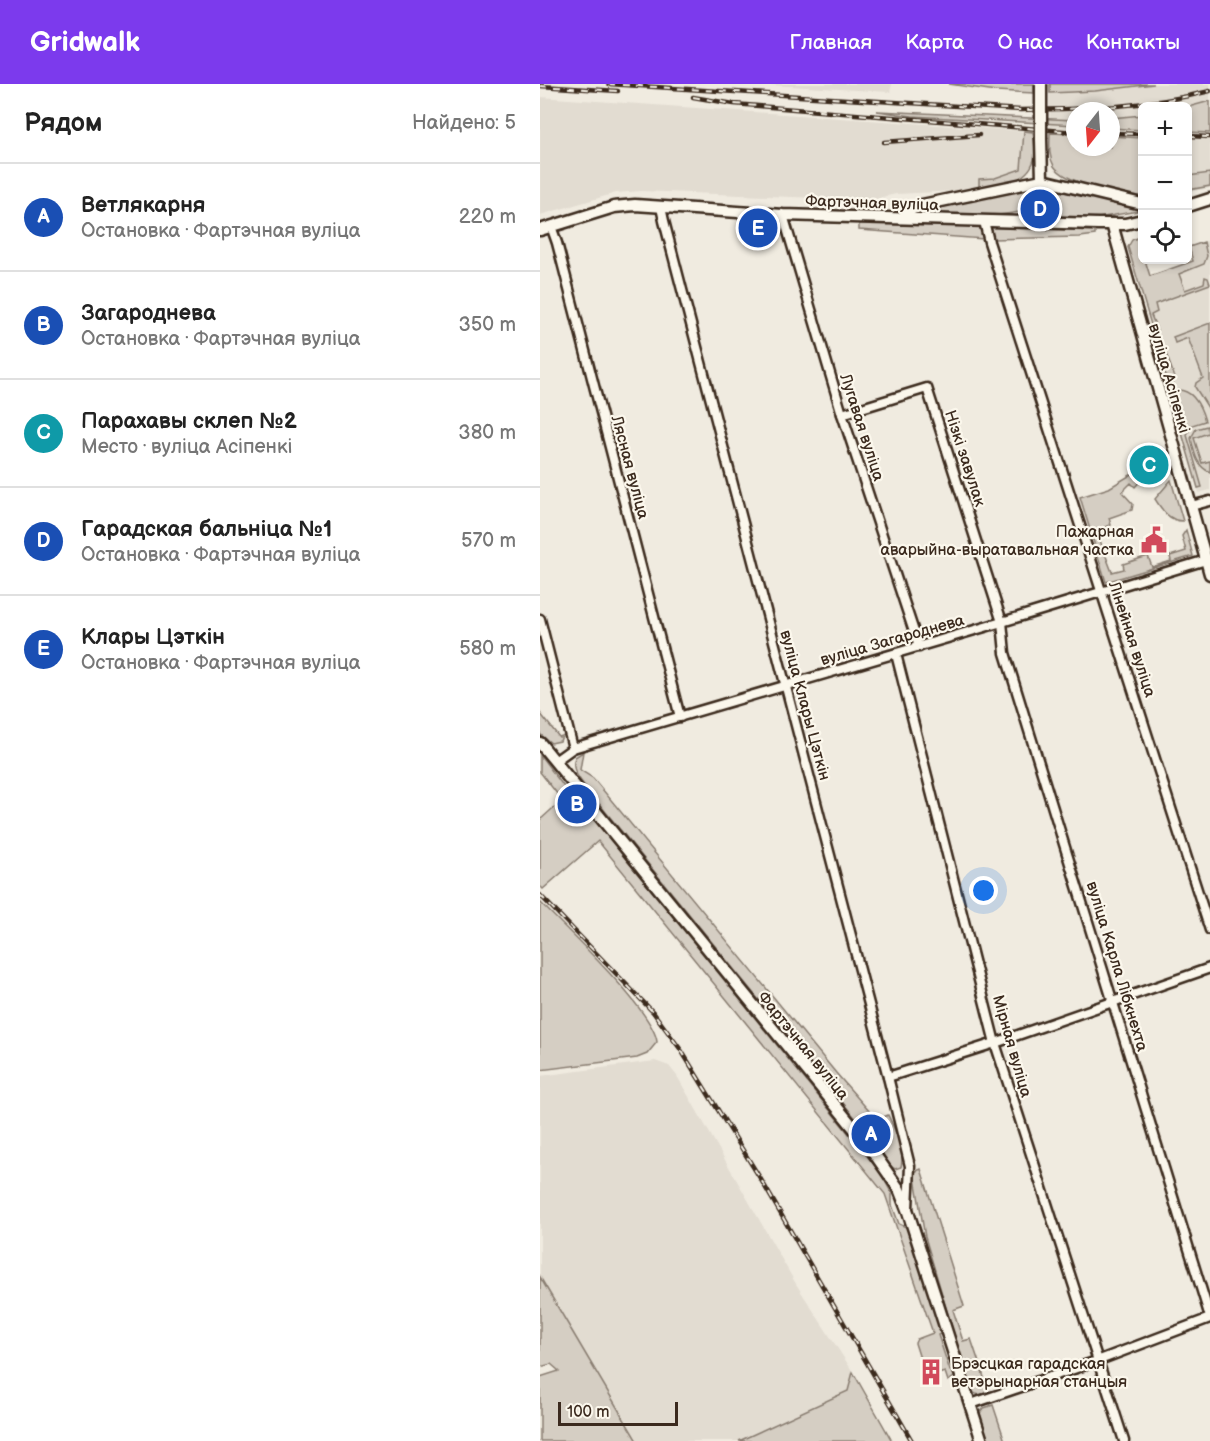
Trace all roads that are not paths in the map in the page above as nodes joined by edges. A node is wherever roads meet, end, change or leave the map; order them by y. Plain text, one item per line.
1 (1041, 84) edge
2 (1042, 180) junction
3 (1210, 200) edge
4 (1138, 203) edge
5 (1192, 205) edge
6 (662, 207) junction
7 (783, 215) junction
8 (902, 218) junction
9 (984, 221) junction
10 (1138, 221) edge
11 (1112, 224) junction
12 (545, 228) edge
13 (842, 414) junction
14 (1210, 501) edge
15 (1191, 506) junction
16 (1206, 560) junction
17 (1210, 574) edge
18 (1102, 591) junction
19 (540, 619) edge
20 (1002, 622) junction
21 (919, 647) junction
22 (896, 654) junction
23 (786, 686) junction
24 (680, 717) junction
25 (540, 743) edge
26 (573, 748) junction
27 (555, 761) junction
28 (1210, 930) edge
29 (1210, 968) edge
30 (1113, 1002) junction
31 (995, 1043) junction
32 (888, 1077) junction
33 (908, 1212) junction
34 (1210, 1317) edge
35 (1096, 1361) junction
36 (971, 1404) junction
37 (982, 1441) edge
38 (1124, 1441) edge

1 - 2 street, bridge
2 - 4 street
2 - 8 street
3 - 5 street
6 - 7 street, Фартэчная вуліца
6 - 12 street, Фартэчная вуліца
6 - 23 street, вуліца Клары Цэткін
7 - 8 street, Фартэчная вуліца
7 - 13 street, Лугавая вуліца
8 - 9 street, Фартэчная вуліца
9 - 11 street, Фартэчная вуліца
9 - 18 street, Лінейная вуліца
10 - 11 street, Фартэчная вуліца
11 - 15 street, вуліца Асіпенкі
12 - 24 street, Лясная вуліца
13 - 20 street, Нізкі завулак
13 - 21 street, Лугавая вуліца
14 - 15 street
15 - 16 street, вуліца Асіпенкі
16 - 17 street, вуліца Асіпенкі
16 - 18 street, вуліца Загароднева
18 - 20 street, вуліца Загароднева
18 - 28 street, Лінейная вуліца
19 - 26 street
20 - 21 street, вуліца Загароднева
20 - 30 street, вуліца Карла Лібкнехта
21 - 22 street, вуліца Загароднева
22 - 23 street, вуліца Загароднева
22 - 31 street, Мірная вуліца
23 - 24 street, вуліца Загароднева
23 - 32 street, вуліца Клары Цэткін
24 - 26 street, вуліца Загароднева
25 - 27 street, Фартэчная вуліца
26 - 27 street, вуліца Загароднева
27 - 33 street, Фартэчная вуліца
29 - 30 street
30 - 31 street
30 - 34 street, вуліца Карла Лібкнехта
31 - 32 street
31 - 35 street, Мірная вуліца
32 - 33 street, вуліца Клары Цэткін
33 - 36 street, Фартэчная вуліца
34 - 35 street
35 - 36 street
35 - 38 street, Мірная вуліца
36 - 37 street, Фартэчная вуліца

